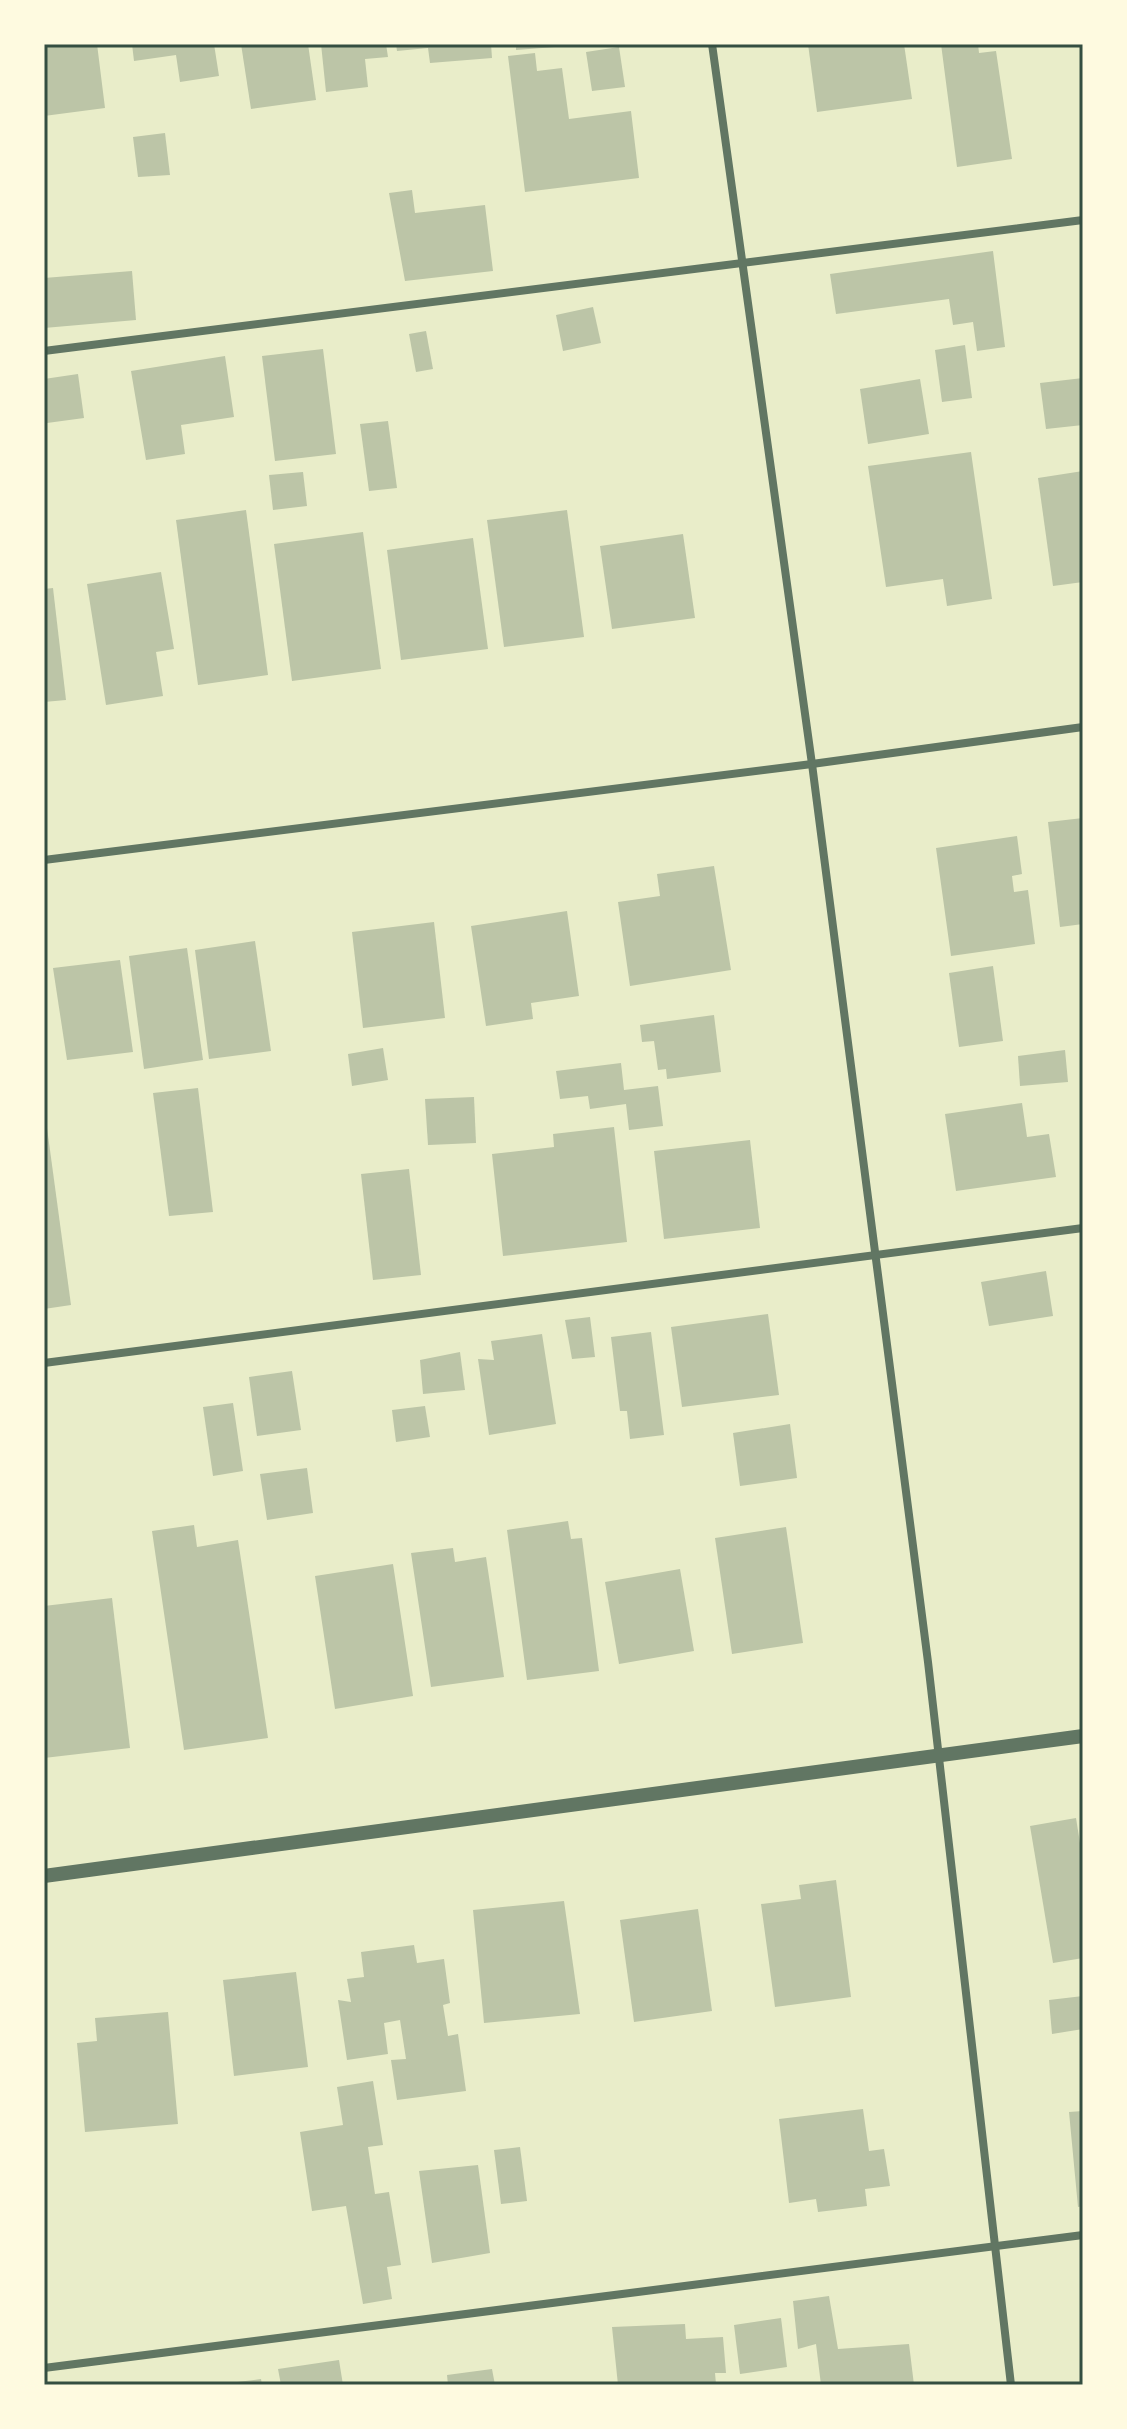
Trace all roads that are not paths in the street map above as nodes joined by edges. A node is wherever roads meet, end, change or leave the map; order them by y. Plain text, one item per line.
1 (712, 44) edge
2 (1083, 220) edge
3 (742, 266) junction
4 (44, 351) edge
5 (1083, 727) edge
6 (812, 764) junction
7 (44, 860) edge
8 (1083, 1228) edge
9 (874, 1253) junction
10 (44, 1363) edge
11 (1083, 1736) edge
12 (940, 1755) junction
13 (44, 1876) edge
14 (1083, 2235) edge
15 (993, 2247) junction
16 (44, 2368) edge
17 (1011, 2385) edge

1 - 3 street
2 - 3 street
3 - 4 street
3 - 6 street
5 - 6 street
6 - 7 street
6 - 9 street
8 - 9 street
9 - 10 street
9 - 12 street
11 - 12 street
12 - 13 street
12 - 15 street
14 - 15 street
15 - 16 street
15 - 17 street

